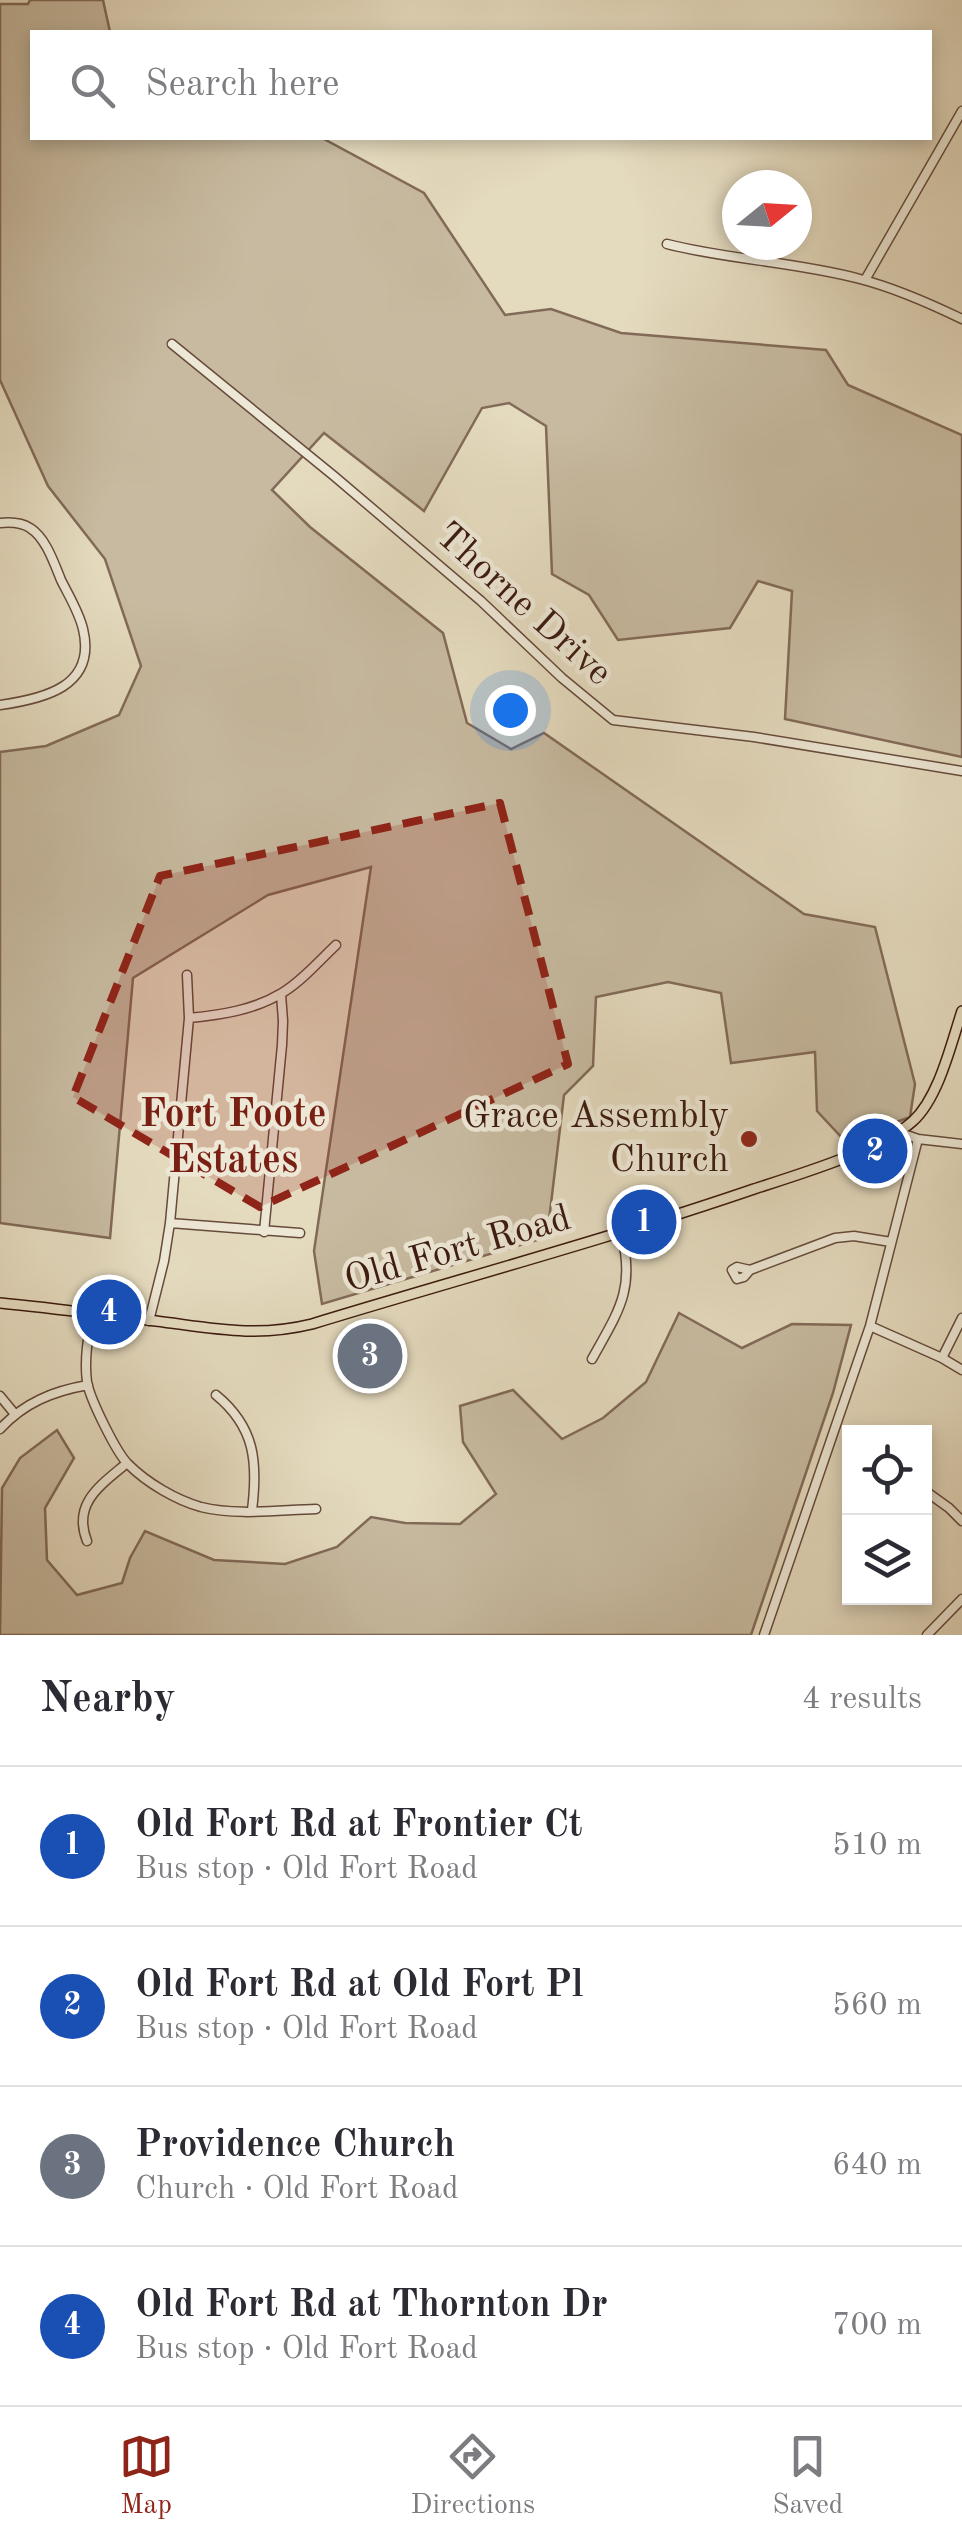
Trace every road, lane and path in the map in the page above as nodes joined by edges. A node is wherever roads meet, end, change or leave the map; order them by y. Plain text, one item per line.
1 (962, 111) edge
2 (667, 244) dead end
3 (865, 280) junction
4 (962, 320) edge
5 (172, 344) dead end
6 (0, 523) edge
7 (0, 705) edge
8 (962, 771) edge
9 (336, 945) dead end
10 (187, 975) dead end
11 (280, 994) junction
12 (962, 1011) edge
13 (189, 1018) junction
14 (898, 1132) junction
15 (918, 1139) junction
16 (962, 1144) edge
17 (170, 1223) junction
18 (264, 1232) junction
19 (300, 1233) dead end
20 (621, 1234) junction
21 (891, 1242) junction
22 (750, 1270) dead end
23 (0, 1303) edge
24 (92, 1313) junction
25 (962, 1318) edge
26 (149, 1321) junction
27 (870, 1326) junction
28 (942, 1358) junction
29 (592, 1359) dead end
30 (962, 1370) edge
31 (88, 1386) junction
32 (0, 1396) edge
33 (216, 1396) dead end
34 (14, 1413) junction
35 (0, 1429) edge
36 (127, 1463) junction
37 (932, 1496) edge
38 (316, 1509) dead end
39 (252, 1510) junction
40 (962, 1521) edge
41 (87, 1542) dead end
42 (962, 1599) edge
43 (764, 1635) edge
44 (927, 1635) edge

1 - 3 street
2 - 3 street
3 - 4 street
5 - 8 street, Thorne Drive
6 - 7 street
9 - 11 street
10 - 13 street
11 - 13 street
11 - 18 street
12 - 14 main road, Old Fort Road
13 - 17 street
14 - 15 street
14 - 20 main road, Old Fort Road
15 - 16 street
15 - 21 street
17 - 18 street
17 - 26 street
18 - 19 street
20 - 26 main road, Old Fort Road
20 - 29 street
21 - 22 street
21 - 27 street
23 - 24 main road, Old Fort Road
24 - 26 main road, Old Fort Road
24 - 31 street
25 - 28 street
27 - 28 street
27 - 43 street
28 - 30 street
31 - 34 street
31 - 36 street
32 - 34 street
33 - 39 street
34 - 35 street
36 - 39 street
36 - 41 street
37 - 40 street
38 - 39 street
42 - 44 street

